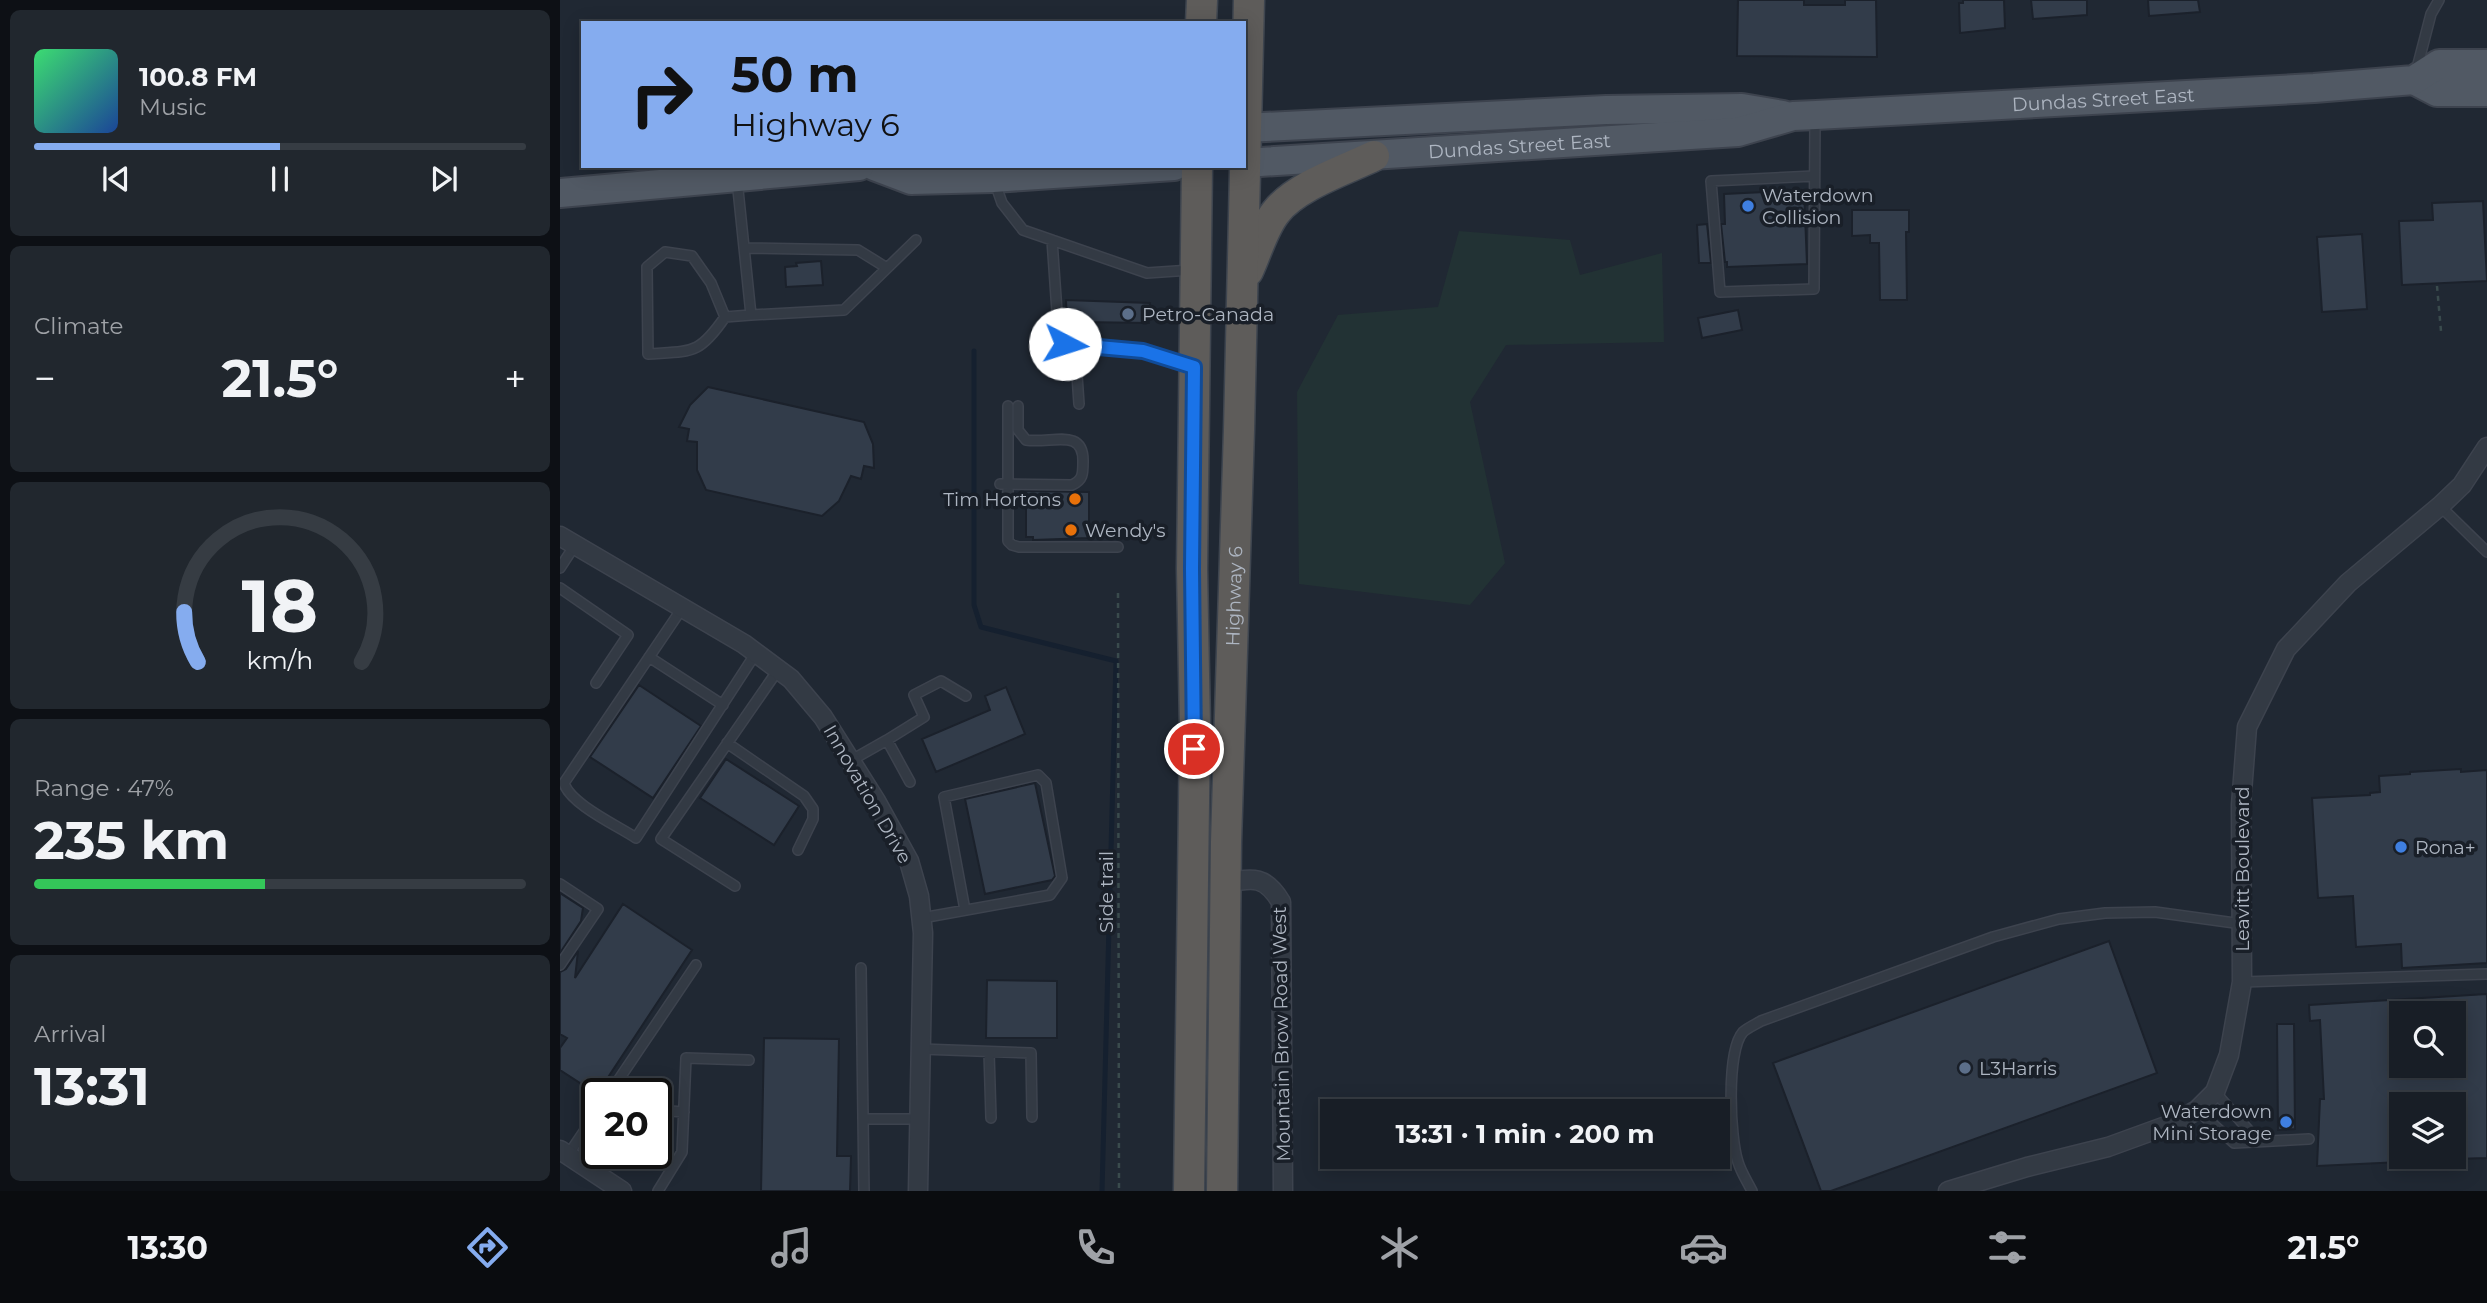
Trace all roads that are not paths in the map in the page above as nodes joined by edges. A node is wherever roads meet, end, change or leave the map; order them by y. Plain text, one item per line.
1 (1202, 0) edge
2 (1249, 0) edge
3 (2439, 0) edge
4 (1201, 21) edge
5 (2487, 64) edge
6 (2414, 80) junction
7 (2487, 92) edge
8 (1804, 115) junction
9 (1246, 128) edge
10 (1374, 156) junction
11 (1246, 163) edge
12 (840, 168) edge
13 (879, 168) edge
14 (1144, 168) edge
15 (1197, 168) edge
16 (1245, 168) edge
17 (1814, 176) junction
18 (993, 178) junction
19 (737, 179) junction
20 (560, 193) edge
21 (916, 240) dead end
22 (1052, 240) junction
23 (744, 248) junction
24 (887, 268) junction
25 (1195, 270) junction
26 (1241, 287) junction
27 (751, 315) junction
28 (725, 317) junction
29 (1065, 344) junction
30 (1194, 367) junction
31 (1079, 404) dead end
32 (2487, 447) edge
33 (1003, 484) junction
34 (2440, 506) junction
35 (568, 541) edge
36 (1118, 547) dead end
37 (2487, 552) edge
38 (560, 568) edge
39 (560, 588) edge
40 (683, 607) junction
41 (757, 653) junction
42 (649, 657) junction
43 (778, 670) junction
44 (596, 683) dead end
45 (966, 696) dead end
46 (723, 705) junction
47 (887, 740) junction
48 (727, 743) junction
49 (850, 761) junction
50 (910, 782) dead end
51 (1193, 841) junction
52 (1226, 842) junction
53 (797, 850) dead end
54 (1225, 883) junction
55 (560, 884) edge
56 (735, 886) dead end
57 (965, 910) junction
58 (922, 918) junction
59 (2242, 924) junction
60 (560, 965) edge
61 (696, 965) dead end
62 (861, 968) dead end
63 (2487, 974) edge
64 (2242, 982) junction
65 (920, 1049) junction
66 (989, 1052) junction
67 (749, 1060) dead end
68 (620, 1078) edge
69 (2215, 1092) junction
70 (2197, 1110) junction
71 (672, 1111) edge
72 (684, 1112) junction
73 (991, 1118) dead end
74 (1032, 1118) dead end
75 (863, 1119) junction
76 (919, 1119) junction
77 (581, 1132) edge
78 (2309, 1139) dead end
79 (2259, 1142) junction
80 (564, 1153) edge
81 (622, 1191) edge
82 (658, 1191) edge
83 (864, 1191) edge
84 (918, 1191) edge
85 (1189, 1191) edge
86 (1222, 1191) edge
87 (1283, 1191) edge
88 (1752, 1191) edge
89 (1948, 1191) edge

1 - 4 highway
2 - 9 highway, Highway 6
3 - 6 lane
5 - 6 main road, Dundas Street East
6 - 7 main road, Dundas Street East
6 - 8 main road, Dundas Street East
8 - 9 main road, Dundas Street East
8 - 10 main road, Dundas Street East
8 - 17 lane
10 - 11 main road, Dundas Street East
10 - 26 highway
12 - 19 main road
13 - 18 main road
14 - 18 main road
15 - 25 highway, Highway 6
16 - 26 highway, Highway 6
17 - 17 lane
18 - 22 lane
19 - 20 main road
19 - 23 lane
21 - 24 lane
22 - 25 lane
22 - 29 lane
23 - 24 lane
23 - 27 lane
24 - 27 lane
25 - 30 highway, Highway 6
26 - 52 highway, Highway 6
27 - 28 lane
28 - 28 lane
29 - 30 lane
29 - 31 lane
30 - 51 highway, Highway 6
32 - 34 street, Leavitt Boulevard
33 - 33 lane
33 - 36 lane
34 - 37 lane
34 - 59 street, Leavitt Boulevard
35 - 38 lane
35 - 40 street, Innovation Drive
39 - 44 lane
40 - 41 street, Innovation Drive
40 - 42 lane
41 - 43 street, Innovation Drive
41 - 46 lane
42 - 46 lane
42 - 46 lane
43 - 48 lane
43 - 49 street, Innovation Drive
45 - 47 lane
47 - 49 lane
47 - 50 lane
48 - 53 lane
48 - 56 lane
49 - 58 street, Innovation Drive
51 - 52 street
51 - 85 highway, Highway 6
52 - 54 highway, Highway 6
54 - 86 highway, Highway 6
54 - 87 street, Mountain Brow Road West
55 - 60 lane
57 - 57 lane
57 - 58 lane
58 - 65 street, Innovation Drive
59 - 64 street, Leavitt Boulevard
59 - 88 lane
61 - 68 lane
62 - 75 lane
63 - 64 lane
64 - 69 street, Leavitt Boulevard
65 - 66 lane
65 - 76 street, Innovation Drive
66 - 73 lane
66 - 74 lane
67 - 72 lane
69 - 70 street, Leavitt Boulevard
69 - 79 lane
70 - 79 lane
70 - 89 street, Leavitt Boulevard
71 - 72 lane
72 - 82 lane
75 - 76 lane
75 - 83 lane
76 - 84 street, Innovation Drive
77 - 80 lane
78 - 79 lane
80 - 81 street

